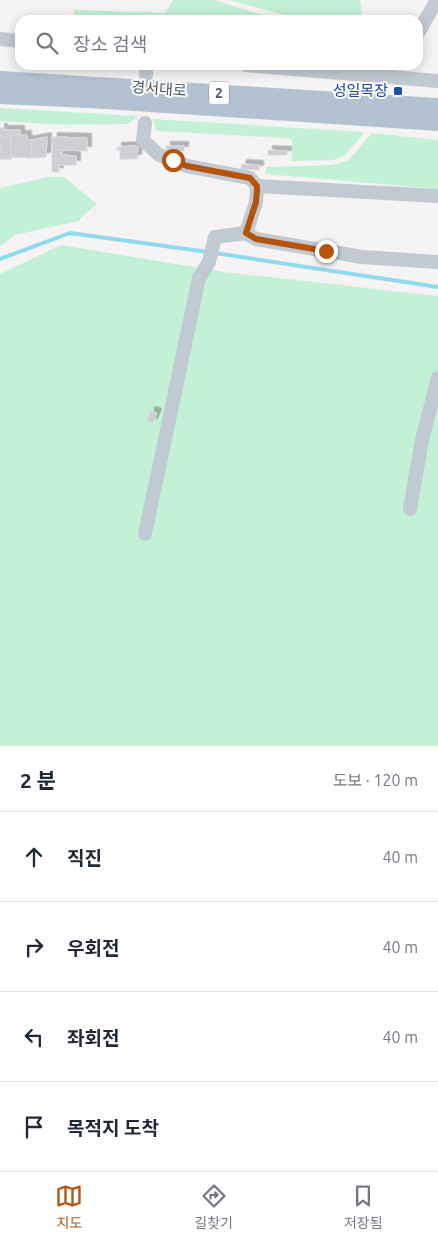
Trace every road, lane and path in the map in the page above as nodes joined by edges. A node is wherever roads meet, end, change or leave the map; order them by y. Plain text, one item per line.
1 (437, 0) edge
2 (423, 24) edge
3 (0, 39) edge
4 (15, 40) edge
5 (375, 70) edge
6 (401, 71) edge
7 (0, 80) edge
8 (438, 81) edge
9 (0, 95) edge
10 (438, 107) edge
11 (438, 122) edge
12 (145, 123) dead end
13 (257, 186) junction
14 (438, 196) edge
15 (246, 233) junction
16 (438, 262) edge
17 (438, 378) edge
18 (410, 509) dead end
19 (145, 534) dead end

1 - 2 street
3 - 4 street
5 - 6 street
6 - 8 street
7 - 10 main road, 경서대로 / 2
9 - 11 main road, 경서대로 / 2
12 - 13 street
13 - 14 street
13 - 15 street
15 - 16 street
15 - 19 street
17 - 18 street

